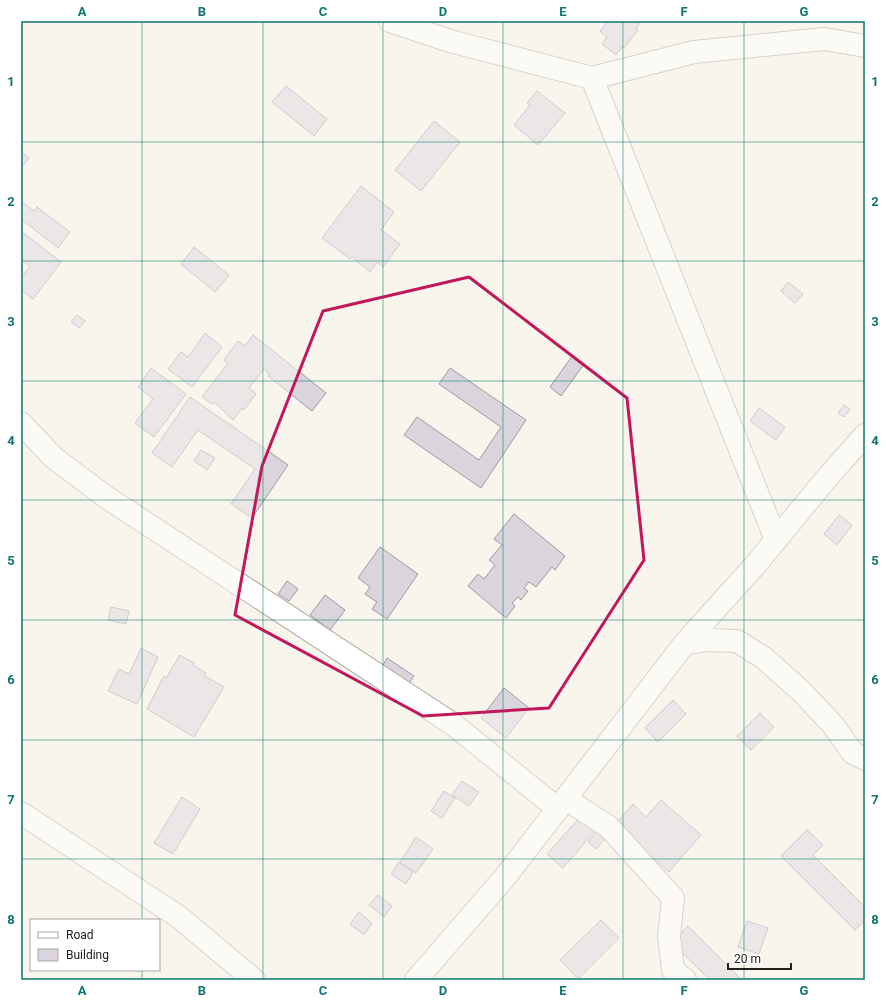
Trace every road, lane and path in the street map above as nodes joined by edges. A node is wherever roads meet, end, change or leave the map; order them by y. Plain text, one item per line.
1 (390, 21) edge
2 (865, 46) edge
3 (592, 78) junction
4 (21, 423) edge
5 (865, 435) edge
6 (776, 540) junction
7 (685, 644) junction
8 (865, 759) edge
9 (562, 804) junction
10 (21, 813) edge
11 (254, 980) edge
12 (416, 980) edge
13 (685, 980) edge

1 - 3 street
2 - 3 street
3 - 6 street
4 - 9 street
5 - 6 street
6 - 7 street
7 - 8 street
7 - 9 street
9 - 12 street
9 - 13 street
10 - 11 street

